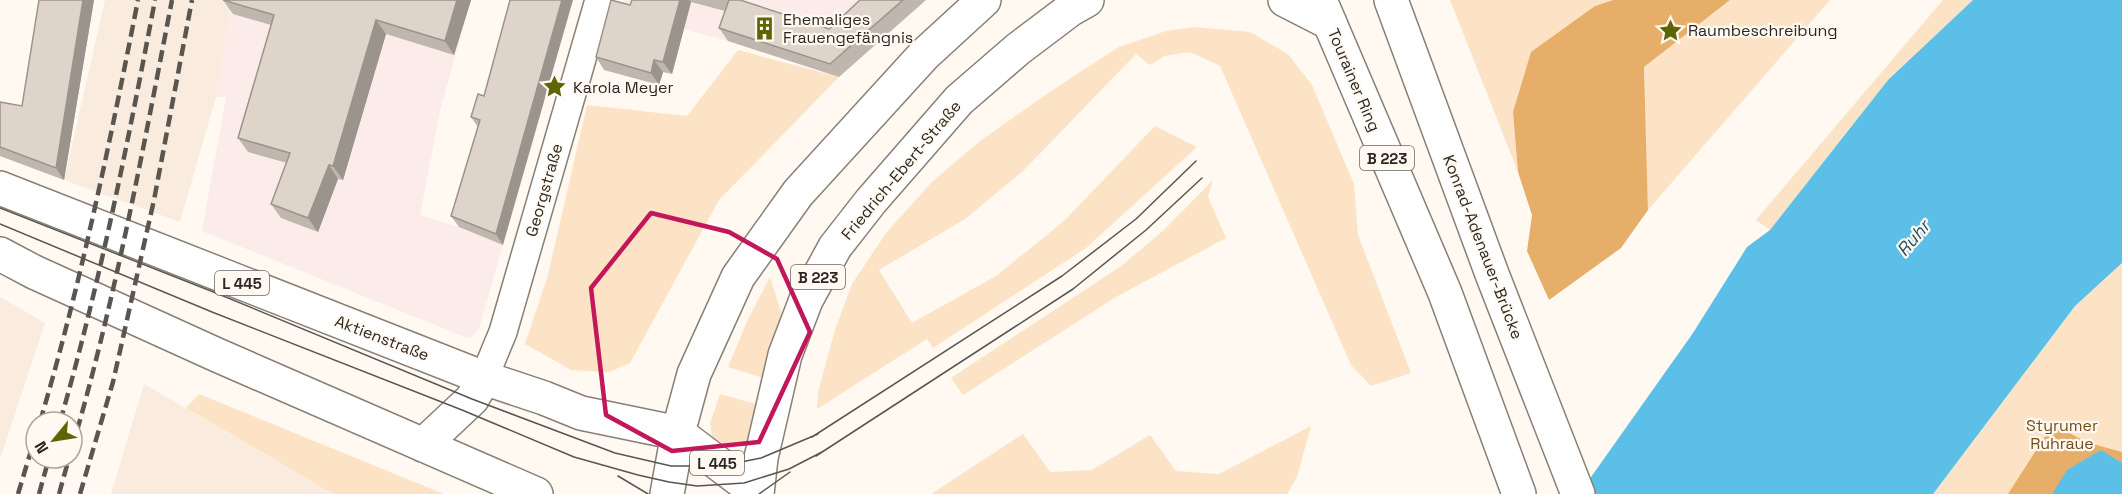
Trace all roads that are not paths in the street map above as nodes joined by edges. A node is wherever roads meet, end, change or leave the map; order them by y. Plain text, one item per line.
1 (599, 0) edge
2 (984, 0) edge
3 (1087, 0) edge
4 (1285, 0) edge
5 (1391, 0) edge
6 (1325, 11) edge
7 (0, 188) edge
8 (0, 255) edge
9 (484, 378) junction
10 (678, 433) junction
11 (423, 445) junction
12 (536, 494) edge
13 (667, 494) edge
14 (756, 494) edge
15 (1519, 494) edge
16 (1578, 494) edge

1 - 9 street, Georgstraße
2 - 10 main road
3 - 14 main road, Friedrich-Ebert-Straße / B 223
4 - 6 main road, B 223
5 - 16 main road, Konrad-Adenauer-Brücke
6 - 15 main road, Tourainer Ring / B 223
7 - 9 main road, Aktienstraße / L 445
8 - 11 main road
9 - 10 main road, Aktienstraße / L 445
9 - 11 main road
10 - 13 main road
10 - 14 main road, Aktienstraße / L 445
11 - 12 main road

